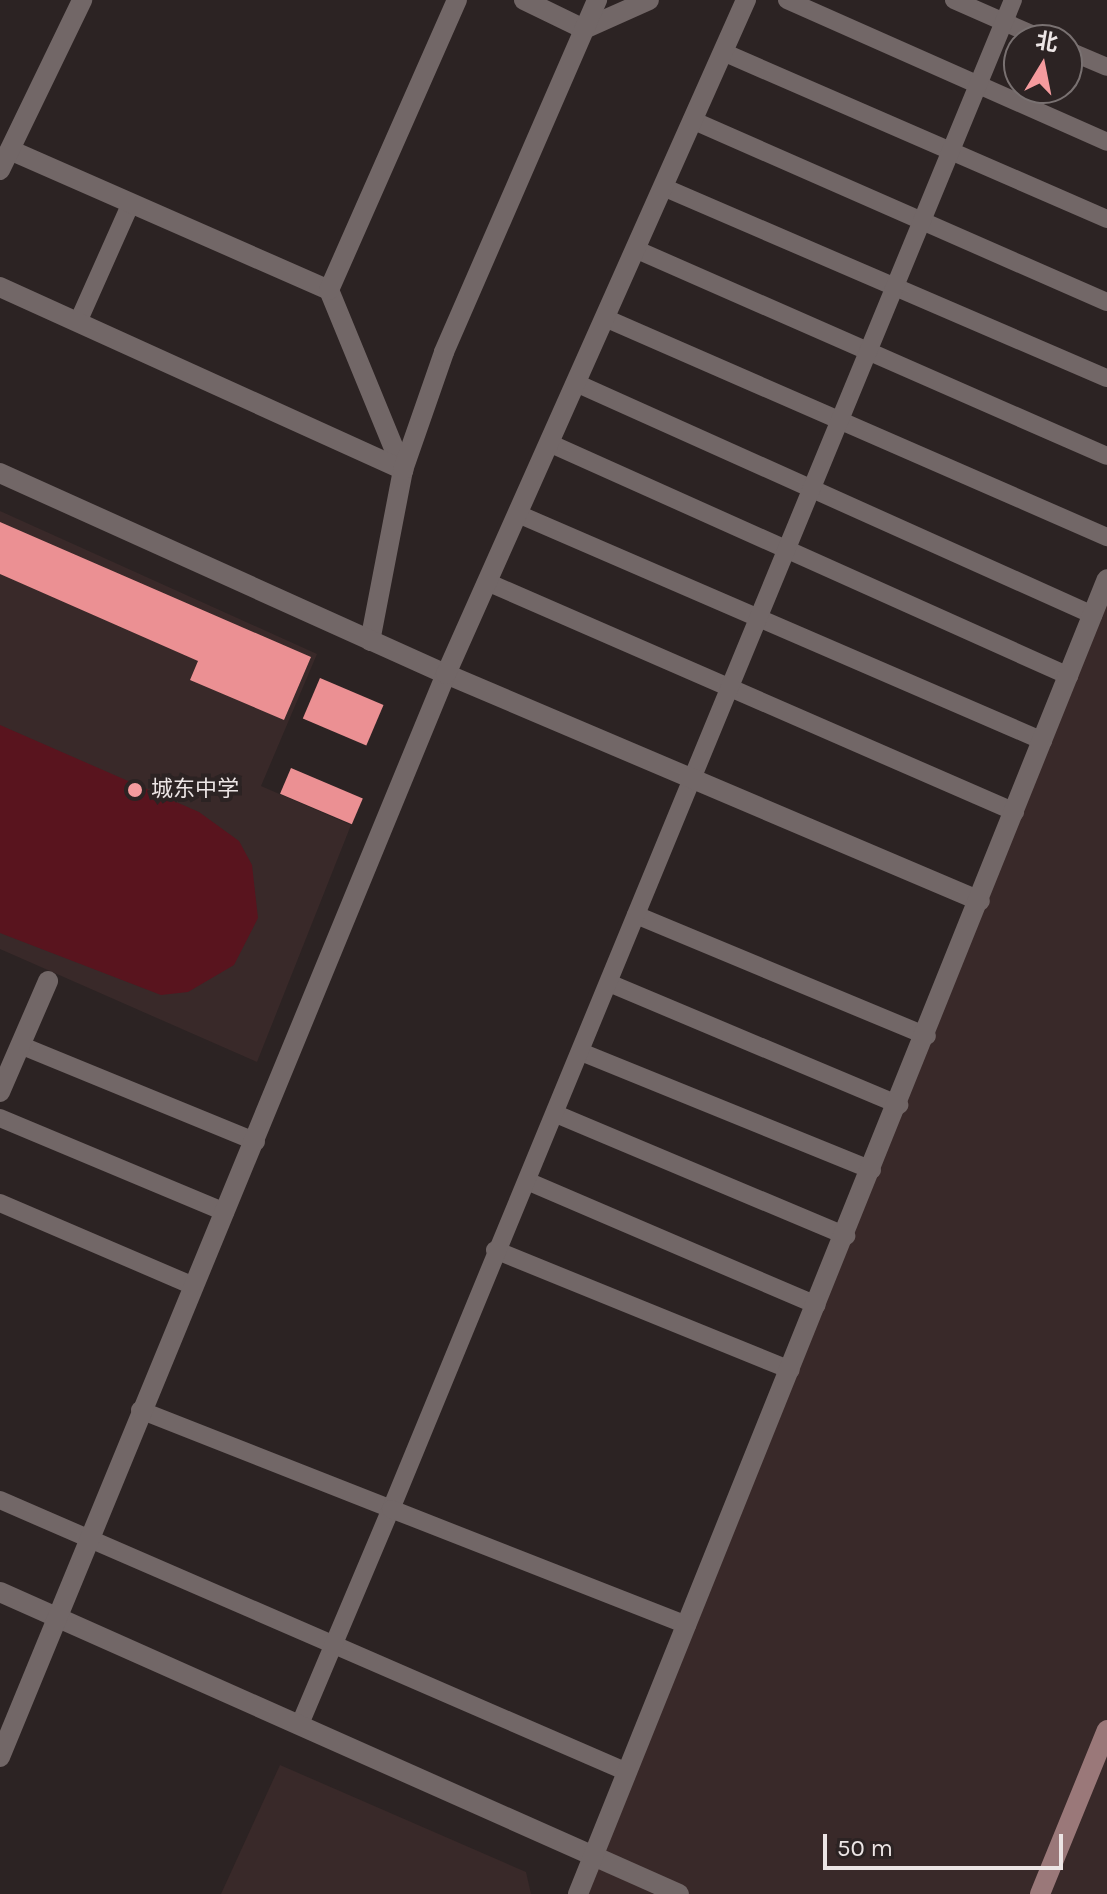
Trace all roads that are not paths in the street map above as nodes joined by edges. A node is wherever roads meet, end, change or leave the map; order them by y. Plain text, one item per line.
1 (82, 0) edge
2 (457, 0) edge
3 (524, 0) edge
4 (597, 0) edge
5 (649, 0) edge
6 (746, 0) edge
7 (787, 0) edge
8 (954, 0) edge
9 (1013, 0) edge
10 (1004, 22) junction
11 (1009, 24) edge
12 (584, 29) junction
13 (723, 52) junction
14 (1083, 57) edge
15 (1107, 67) edge
16 (978, 85) junction
17 (692, 120) junction
18 (1107, 142) edge
19 (10, 150) junction
20 (950, 151) junction
21 (0, 170) edge
22 (663, 187) junction
23 (131, 203) junction
24 (1107, 219) edge
25 (921, 221) junction
26 (635, 249) junction
27 (0, 287) edge
28 (894, 287) junction
29 (329, 290) junction
30 (1107, 302) edge
31 (605, 318) junction
32 (78, 322) junction
33 (867, 350) junction
34 (1107, 378) edge
35 (576, 383) junction
36 (838, 420) junction
37 (549, 443) junction
38 (1107, 456) edge
39 (403, 470) junction
40 (0, 473) edge
41 (810, 488) junction
42 (518, 514) junction
43 (1107, 537) edge
44 (784, 549) junction
45 (1107, 579) edge
46 (487, 582) junction
47 (1093, 615) junction
48 (756, 617) junction
49 (370, 641) junction
50 (446, 674) junction
51 (1069, 676) junction
52 (727, 686) junction
53 (1043, 741) junction
54 (688, 780) junction
55 (1015, 812) junction
56 (980, 901) junction
57 (636, 915) junction
58 (48, 981) dead end
59 (609, 983) junction
60 (927, 1036) junction
61 (20, 1045) junction
62 (581, 1052) junction
63 (0, 1092) edge
64 (899, 1105) junction
65 (556, 1114) junction
66 (0, 1118) edge
67 (256, 1142) junction
68 (872, 1170) junction
69 (527, 1181) junction
70 (0, 1203) edge
71 (225, 1212) junction
72 (846, 1236) junction
73 (495, 1250) junction
74 (194, 1286) junction
75 (817, 1305) junction
76 (791, 1370) junction
77 (140, 1410) junction
78 (0, 1500) edge
79 (391, 1509) junction
80 (92, 1540) junction
81 (0, 1592) edge
82 (59, 1618) junction
83 (687, 1625) junction
84 (334, 1646) junction
85 (300, 1724) junction
86 (1107, 1730) edge
87 (0, 1757) edge
88 (627, 1772) junction
89 (593, 1855) junction
90 (578, 1894) edge
91 (679, 1894) edge
92 (1040, 1894) edge

1 - 19 street
2 - 29 street
3 - 12 street
4 - 12 street
5 - 12 street
6 - 13 street
7 - 16 lane
8 - 10 lane
9 - 10 lane
10 - 11 lane
10 - 16 lane
12 - 39 street
13 - 17 street
13 - 20 lane
14 - 15 lane
16 - 18 lane
16 - 20 lane
17 - 22 street
17 - 25 lane
19 - 21 street
19 - 23 street
20 - 24 lane
20 - 25 lane
22 - 26 street
22 - 28 lane
23 - 29 street
23 - 32 lane
25 - 28 lane
25 - 30 lane
26 - 31 street
26 - 33 lane
27 - 32 street
28 - 33 lane
28 - 34 lane
29 - 39 street
31 - 35 street
31 - 36 lane
32 - 39 street
33 - 36 lane
33 - 38 lane
35 - 37 street
35 - 41 lane
36 - 41 lane
36 - 43 lane
37 - 42 street
37 - 44 lane
39 - 49 street
40 - 49 street
41 - 44 lane
41 - 47 lane
42 - 46 street
42 - 48 lane
44 - 48 lane
44 - 51 lane
45 - 47 street
46 - 50 street
46 - 52 lane
47 - 51 street
48 - 52 lane
48 - 53 lane
49 - 50 street
50 - 54 street
50 - 67 street
51 - 53 street
52 - 54 lane
52 - 55 lane
53 - 55 street
54 - 56 street
54 - 57 lane
55 - 56 street
56 - 60 street
57 - 59 lane
57 - 60 lane
58 - 61 street
59 - 62 lane
59 - 64 lane
60 - 64 street
61 - 63 street
61 - 67 lane
62 - 65 lane
62 - 68 lane
64 - 68 street
65 - 69 lane
65 - 72 lane
66 - 71 lane
67 - 71 street
68 - 72 street
69 - 73 lane
69 - 75 lane
70 - 74 lane
71 - 74 street
72 - 75 street
73 - 76 lane
73 - 79 lane
74 - 77 street
75 - 76 street
76 - 83 street
77 - 79 lane
77 - 80 street
78 - 80 lane
79 - 83 lane
79 - 84 lane
80 - 82 street
80 - 84 lane
81 - 82 street
82 - 85 street
82 - 87 street
83 - 88 street
84 - 85 lane
84 - 88 lane
85 - 89 street
86 - 92 main road
88 - 89 street
89 - 90 street
89 - 91 street

